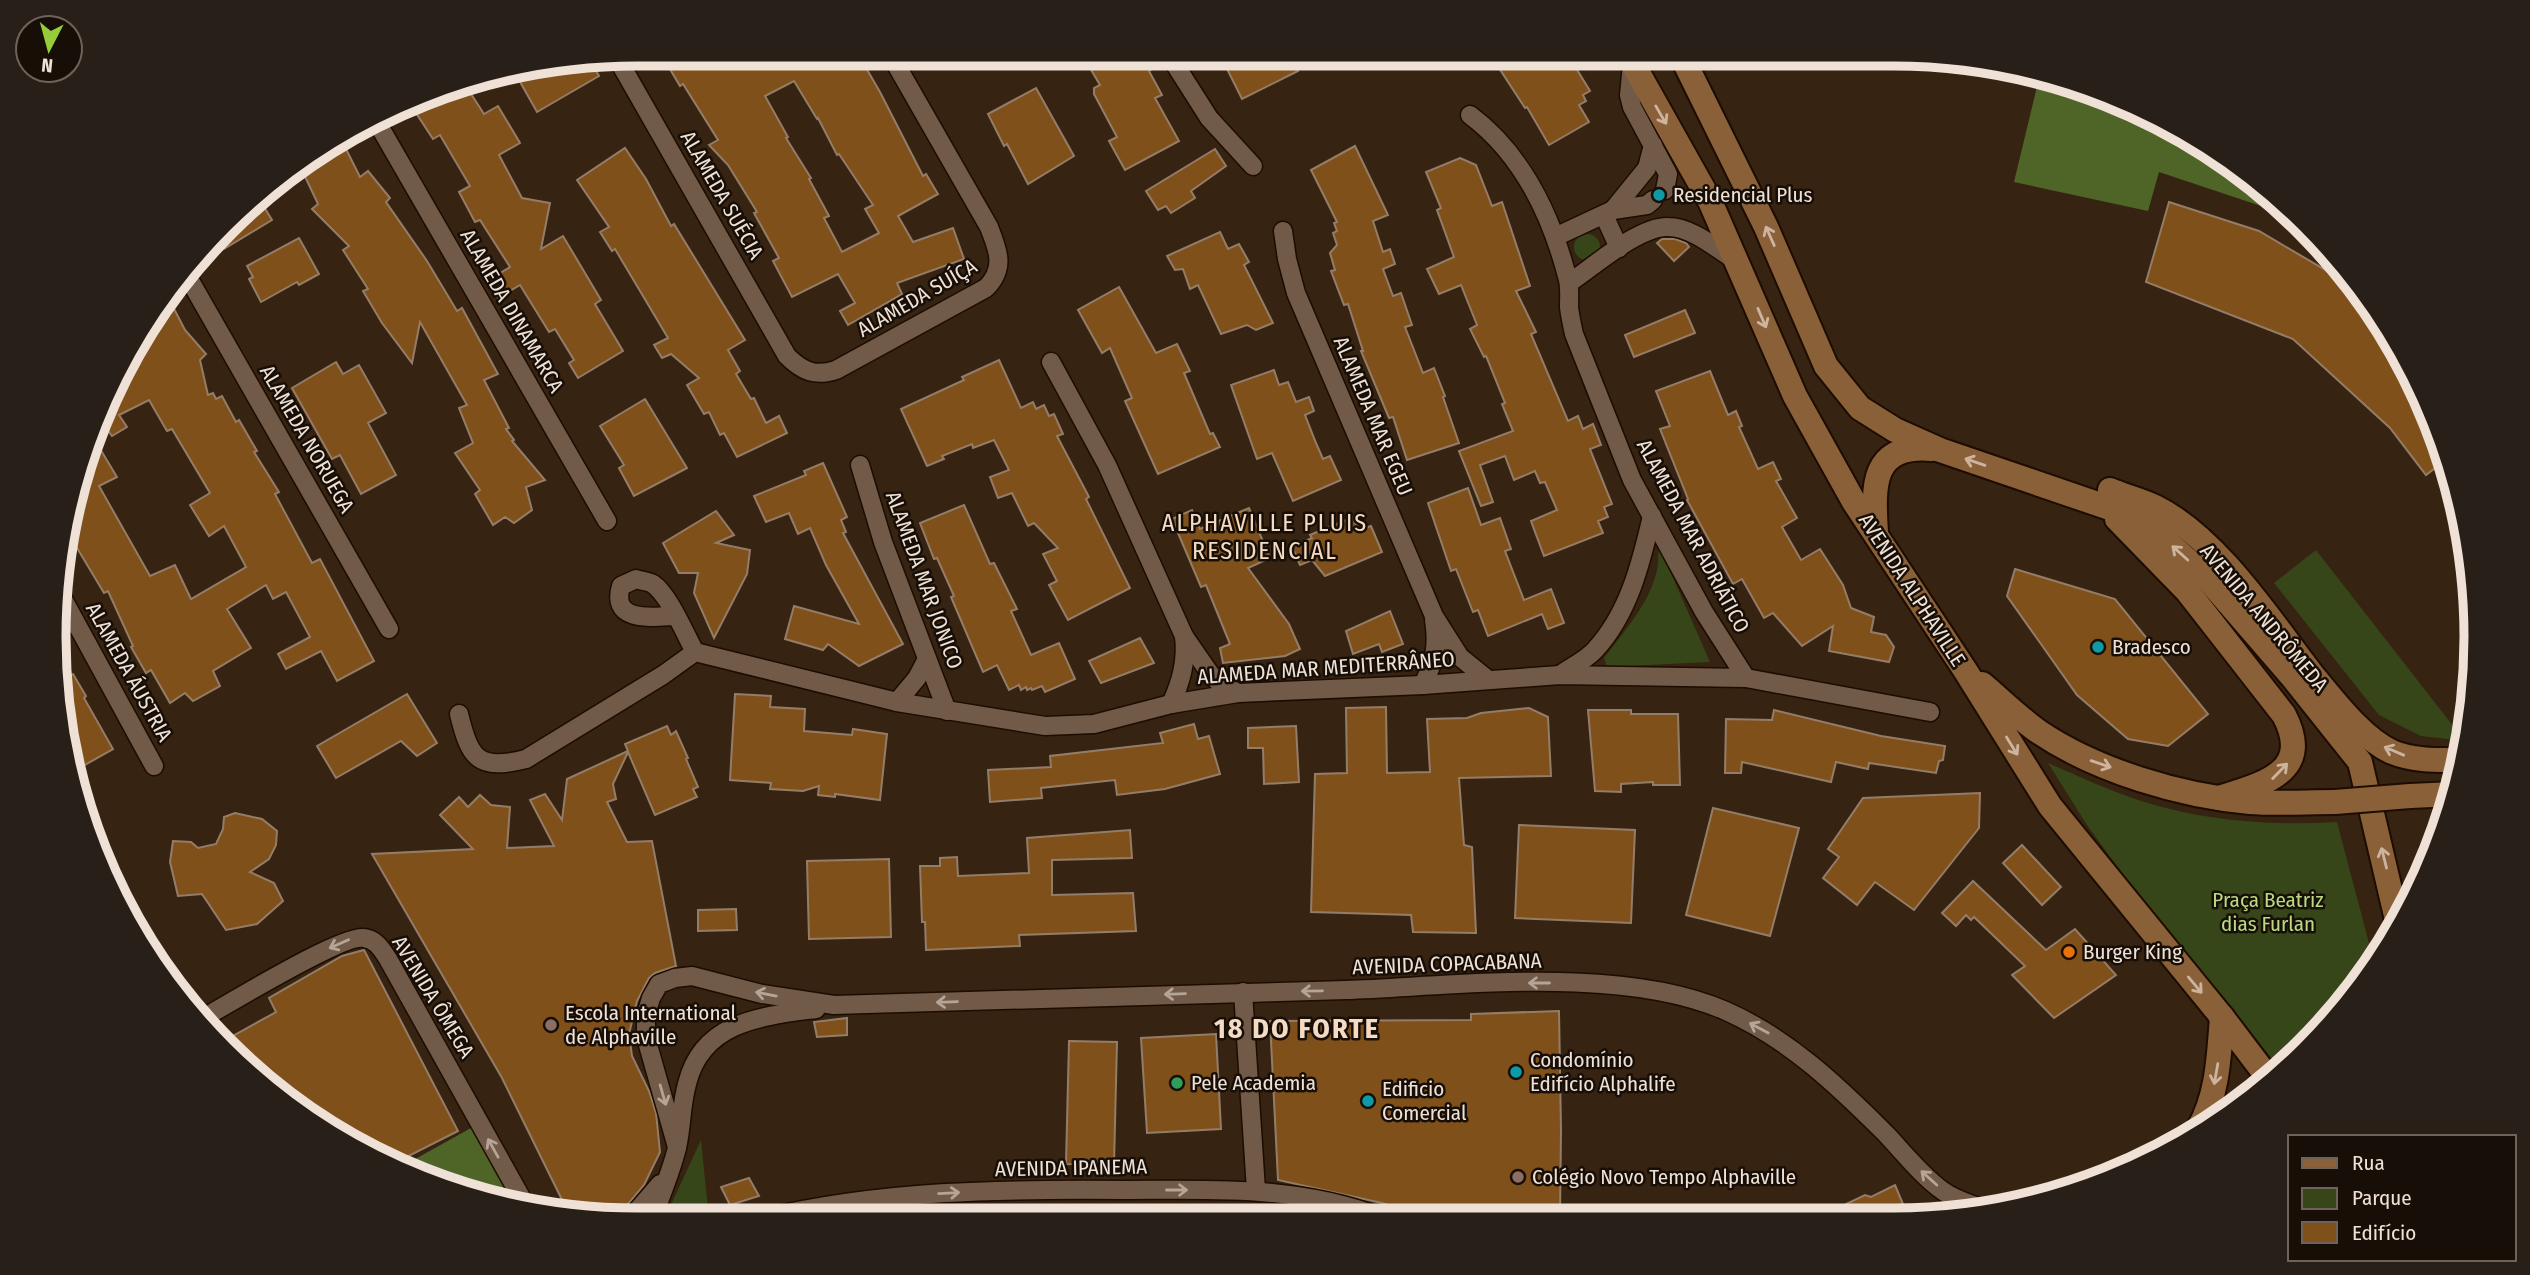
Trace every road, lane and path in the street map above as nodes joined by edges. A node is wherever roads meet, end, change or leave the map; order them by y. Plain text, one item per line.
1 (897, 66) edge
2 (1176, 66) edge
3 (1633, 66) edge
4 (1638, 66) edge
5 (1686, 66) edge
6 (622, 67) edge
7 (1470, 115) dead end
8 (380, 128) edge
9 (1653, 145) junction
10 (1253, 166) dead end
11 (1608, 213) junction
12 (1283, 231) dead end
13 (1555, 237) junction
14 (1619, 248) junction
15 (1738, 262) junction
16 (191, 281) edge
17 (1569, 283) junction
18 (787, 356) joint
19 (1051, 362) dead end
20 (1940, 450) junction
21 (860, 465) dead end
22 (2018, 476) junction
23 (2102, 504) junction
24 (1652, 516) junction
25 (607, 521) dead end
26 (1877, 535) junction
27 (68, 608) edge
28 (1434, 616) junction
29 (675, 617) dead end
30 (389, 629) dead end
31 (1184, 636) junction
32 (695, 652) junction
33 (927, 659) junction
34 (1965, 670) junction
35 (1560, 675) junction
36 (1746, 678) junction
37 (1487, 679) junction
38 (1423, 685) junction
39 (1238, 693) junction
40 (897, 702) junction
41 (1171, 704) junction
42 (947, 711) junction
43 (1930, 712) dead end
44 (459, 714) dead end
45 (2450, 760) edge
46 (154, 766) dead end
47 (2441, 795) edge
48 (2219, 798) junction
49 (2394, 909) edge
50 (1243, 992) junction
51 (834, 1005) junction
52 (209, 1015) edge
53 (2222, 1017) junction
54 (2263, 1072) edge
55 (2205, 1115) edge
56 (677, 1147) junction
57 (670, 1170) junction
58 (1255, 1190) junction
59 (521, 1197) edge
60 (1972, 1203) edge
61 (639, 1208) edge
62 (656, 1208) edge
63 (806, 1208) edge
64 (1354, 1208) edge

1 - 18 street, ALAMEDA SUÍÇA
2 - 10 street
3 - 9 street
4 -> 15 main road, AVENIDA ALPHAVILLE
20 -> 5 main road
6 - 18 street, ALAMEDA SUÉCIA
7 - 13 street, ALAMEDA MAR ADRIÁTICO
8 - 25 street, ALAMEDA DINAMARCA
9 - 11 street
9 - 11 street
11 - 13 street
11 - 14 street
12 - 28 street, ALAMEDA MAR EGEU
13 - 17 street, ALAMEDA MAR ADRIÁTICO
14 - 15 street
14 - 17 street
15 -> 26 main road, AVENIDA ALPHAVILLE
16 - 30 street, ALAMEDA NORUEGA
17 - 24 street, ALAMEDA MAR ADRIÁTICO
19 - 31 street
22 -> 20 main road
20 - 26 main road
21 - 33 street, ALAMEDA MAR JONICO
22 - 23 main road
45 -> 22 main road, AVENIDA ANDRÔMEDA
48 -> 23 main road
49 -> 23 main road
24 - 35 street
24 - 36 street, ALAMEDA MAR ADRIÁTICO
26 - 34 main road, AVENIDA ALPHAVILLE
27 - 46 street, ALAMEDA ÁUSTRIA
28 - 37 street, ALAMEDA MAR EGEU
28 - 38 street, ALAMEDA MAR EGEU
29 - 32 street
31 - 39 street
31 - 41 street
32 - 40 street, ALAMEDA MAR MEDITERRÂNEO
32 - 44 street
33 - 40 street
33 - 42 street, ALAMEDA MAR JONICO
34 -> 48 main road
34 -> 53 main road, AVENIDA ALPHAVILLE
35 - 36 street, ALAMEDA MAR MEDITERRÂNEO
35 - 37 street, ALAMEDA MAR MEDITERRÂNEO
36 - 43 street, ALAMEDA MAR MEDITERRÂNEO
37 - 38 street, ALAMEDA MAR MEDITERRÂNEO
38 - 39 street, ALAMEDA MAR MEDITERRÂNEO
39 - 41 street, ALAMEDA MAR MEDITERRÂNEO
40 - 42 street, ALAMEDA MAR MEDITERRÂNEO
41 - 42 street, ALAMEDA MAR MEDITERRÂNEO
47 - 48 main road, bridge
50 -> 51 street, AVENIDA COPACABANA
50 - 58 street
60 -> 50 street, AVENIDA COPACABANA
51 - 56 street, AVENIDA COPACABANA
51 -> 56 street, AVENIDA COPACABANA
59 -> 52 street, AVENIDA ÔMEGA
53 - 54 main road, AVENIDA ALPHAVILLE
53 -> 55 main road
56 - 57 street, AVENIDA COPACABANA
57 - 61 street
57 - 62 street, AVENIDA COPACABANA
63 -> 58 street, AVENIDA IPANEMA
58 - 64 street, AVENIDA IPANEMA

